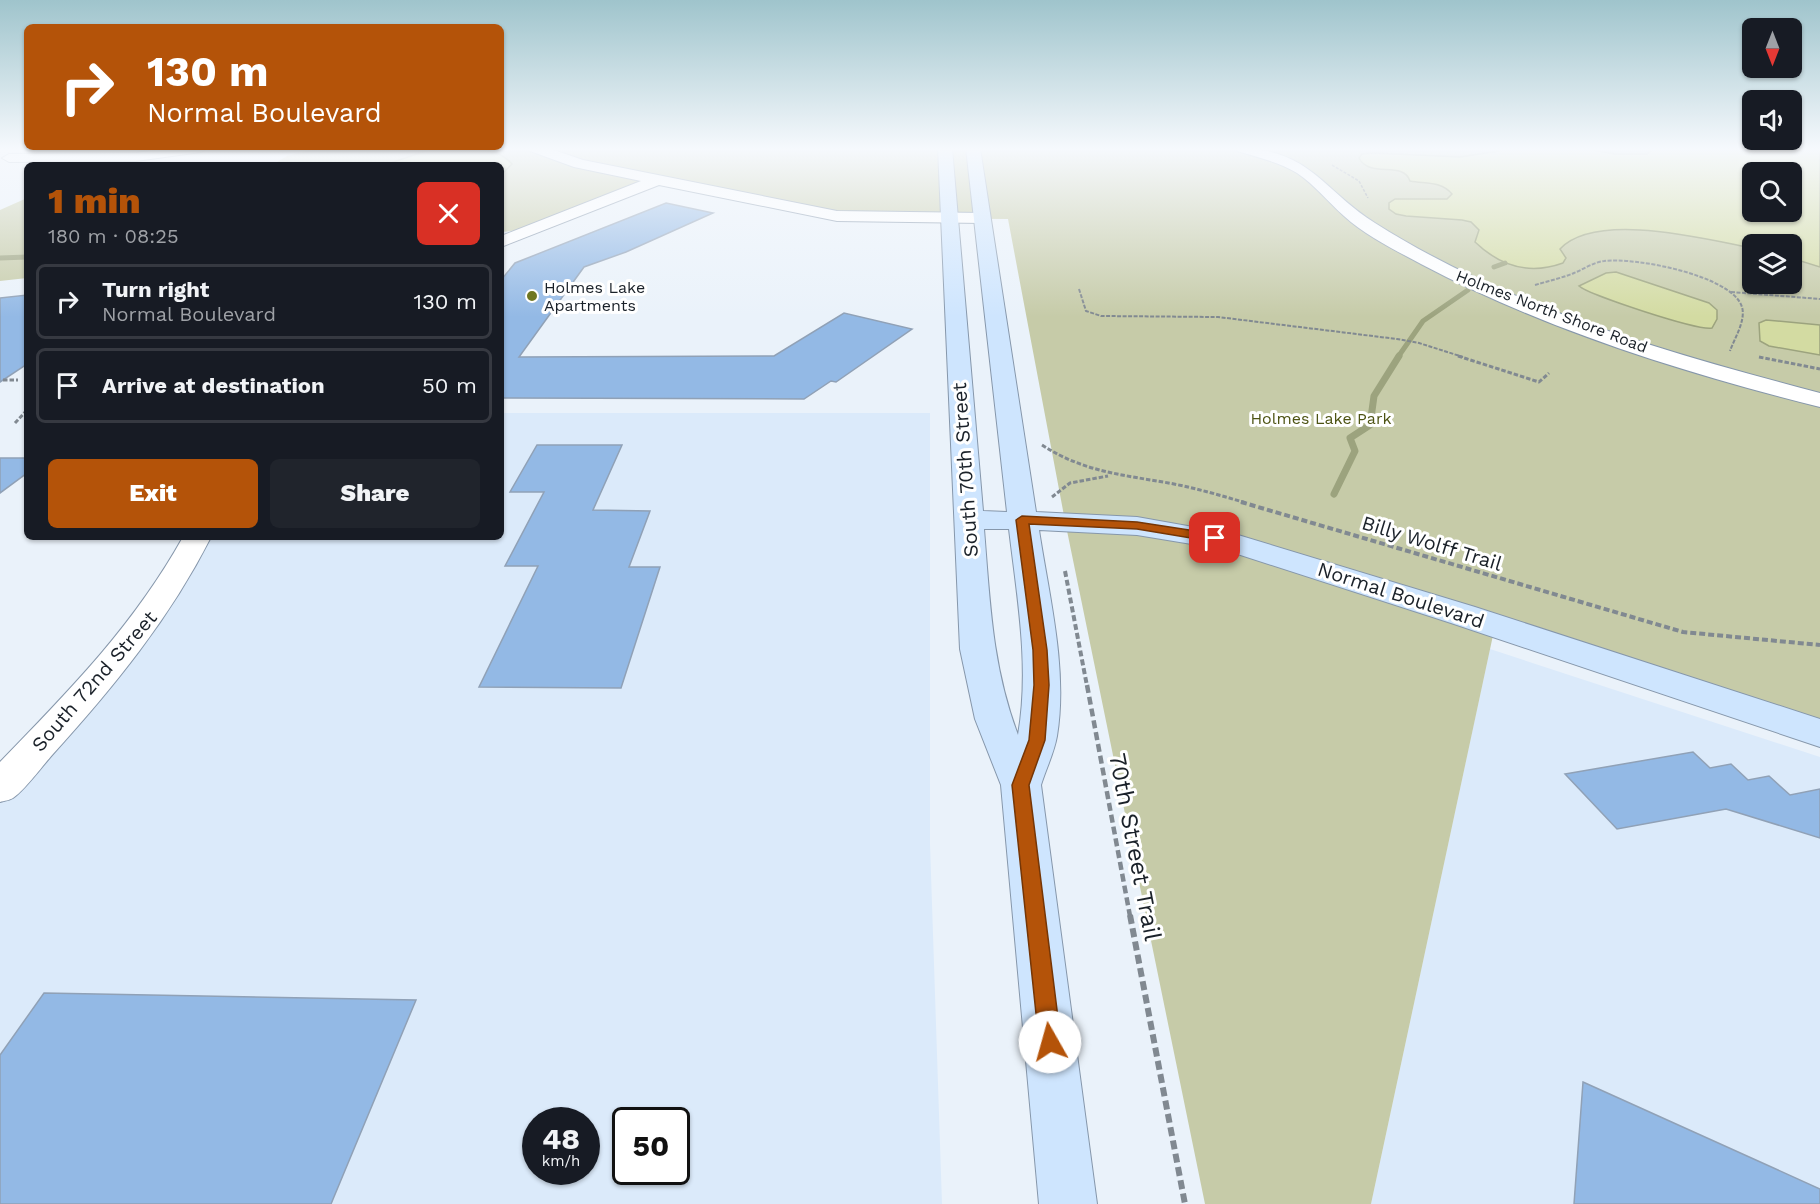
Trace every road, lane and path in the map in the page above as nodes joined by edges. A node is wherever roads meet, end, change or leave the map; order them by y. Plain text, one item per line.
1 (597, 204) edge
2 (778, 204) edge
3 (949, 204) edge
4 (980, 204) edge
5 (1342, 204) edge
6 (950, 218) junction
7 (982, 218) junction
8 (504, 241) edge
9 (1543, 288) dead end
10 (1079, 290) dead end
11 (1731, 292) junction
12 (1820, 299) edge
13 (1740, 353) dead end
14 (1749, 355) dead end
15 (1820, 369) edge
16 (1549, 373) dead end
17 (3, 380) dead end
18 (18, 380) dead end
19 (1820, 400) edge
20 (24, 413) edge
21 (15, 423) dead end
22 (1041, 445) dead end
23 (1112, 475) junction
24 (1053, 509) junction
25 (969, 520) junction
26 (1022, 520) junction
27 (196, 540) edge
28 (1820, 645) edge
29 (1820, 733) edge
30 (1021, 785) junction
31 (0, 787) edge
32 (1068, 1204) edge
33 (1185, 1204) edge

1 - 8 street
2 - 6 street
3 - 6 main road, South 70th Street
4 - 7 main road, South 70th Street
5 - 19 street, Holmes North Shore Road
6 - 7 street
6 - 25 main road, South 70th Street
7 - 26 main road, South 70th Street
9 - 11 path
10 - 16 path
11 - 12 path
11 - 13 path
14 - 15 path
17 - 18 path
20 - 21 path
22 - 23 path, Billy Wolff Trail
23 - 24 path
23 - 28 path, Billy Wolff Trail
24 - 26 main road, Normal Boulevard
24 - 29 main road, Normal Boulevard
24 - 33 path, 70th Street Trail
25 - 26 main road, Normal Boulevard
25 - 30 main road, South 70th Street
26 - 30 main road, South 70th Street
27 - 31 street, South 72nd Street
30 - 32 main road, South 70th Street

